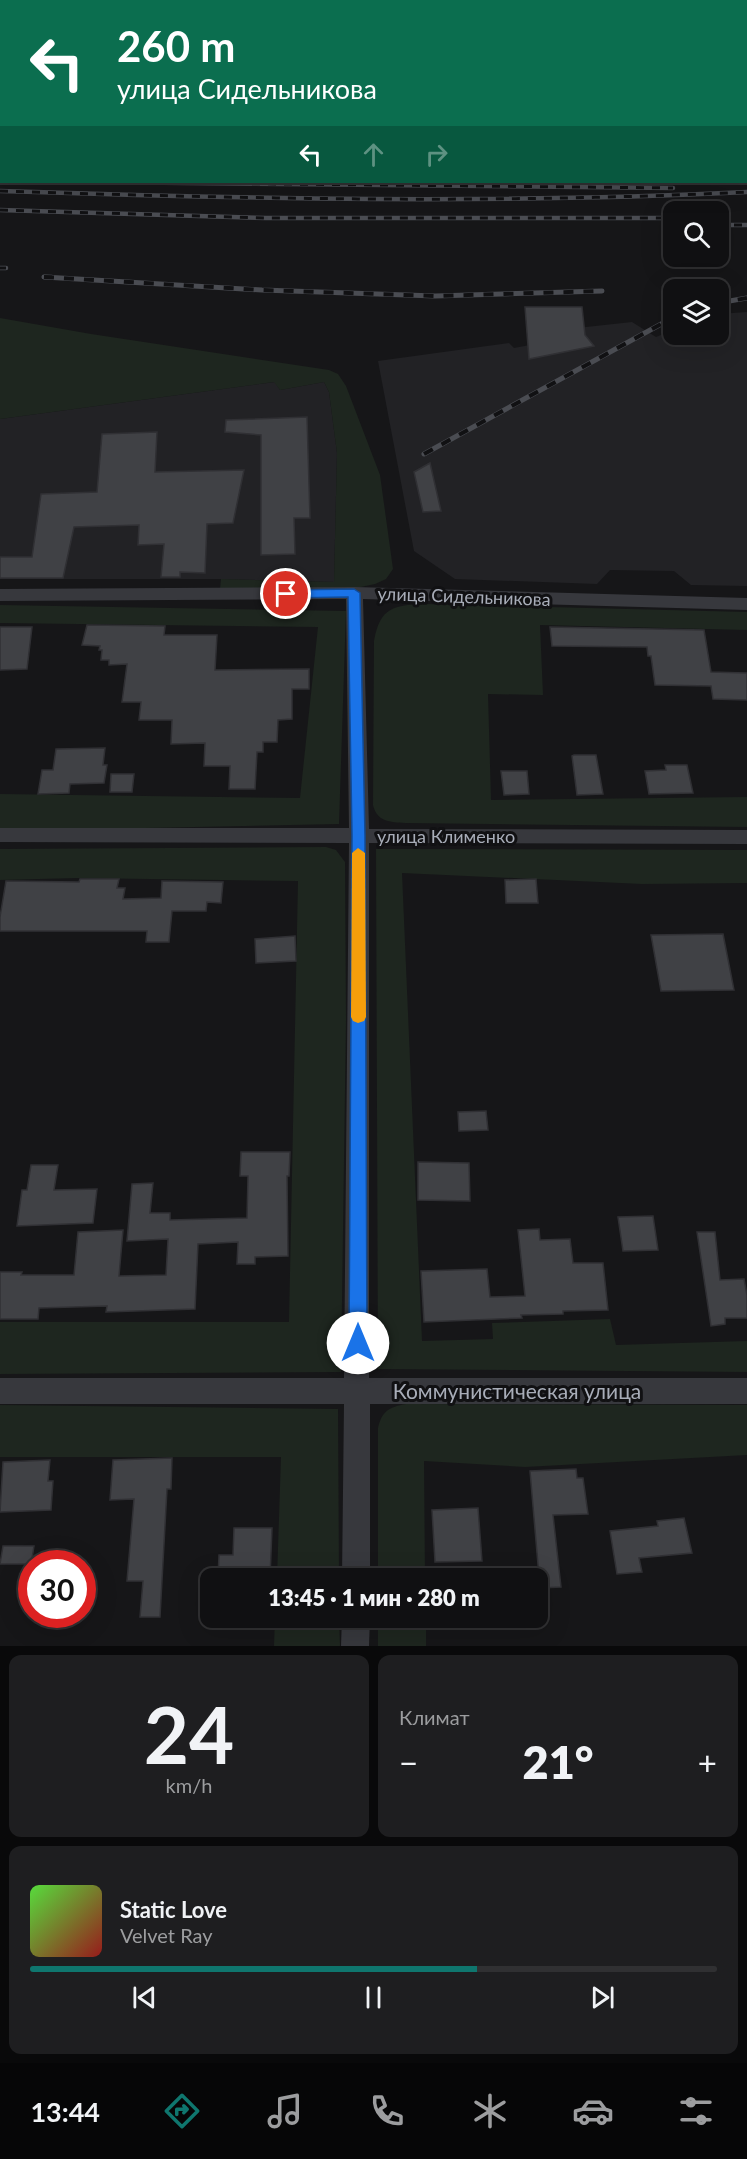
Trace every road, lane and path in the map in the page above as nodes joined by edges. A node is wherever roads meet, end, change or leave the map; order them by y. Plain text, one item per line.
1 (354, 593) junction
2 (0, 595) edge
3 (747, 604) edge
4 (0, 836) edge
5 (358, 836) junction
6 (747, 837) edge
7 (358, 1389) junction
8 (0, 1390) edge
9 (747, 1391) edge
10 (356, 1568) edge
11 (356, 1628) edge
12 (355, 1646) edge

1 - 2 street, улица Сидельникова
1 - 3 street, улица Сидельникова
1 - 5 street
4 - 5 street, улица Клименко
5 - 6 street, улица Клименко
5 - 7 street
7 - 8 street, Коммунистическая улица
7 - 9 street, Коммунистическая улица
7 - 10 street
11 - 12 street

